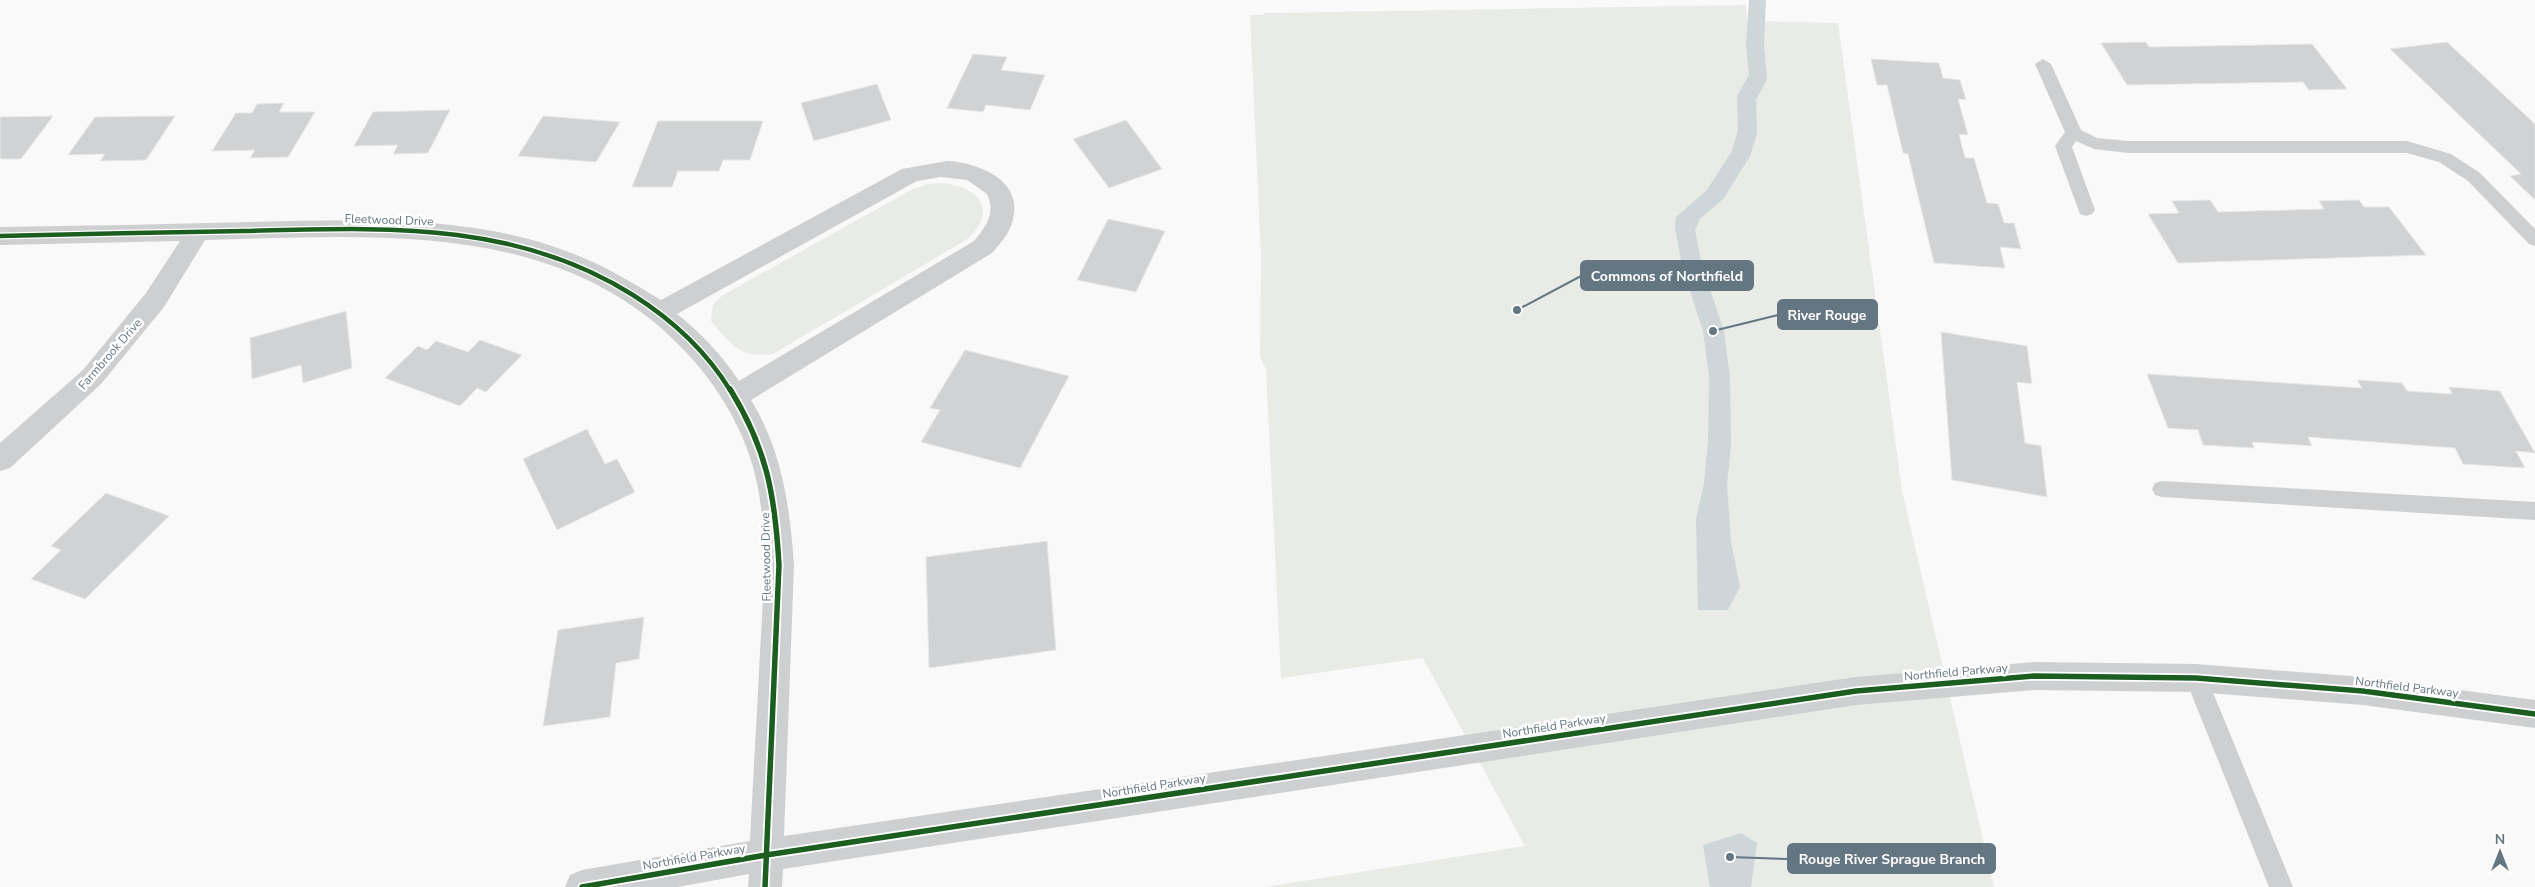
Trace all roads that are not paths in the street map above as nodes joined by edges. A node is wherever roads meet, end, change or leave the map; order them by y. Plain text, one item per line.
1 (2043, 64) dead end
2 (2074, 133) junction
3 (2086, 210) dead end
4 (199, 230) junction
5 (0, 236) edge
6 (2535, 240) edge
7 (660, 312) junction
8 (735, 396) junction
9 (0, 460) edge
10 (2162, 489) dead end
11 (2535, 511) edge
12 (2196, 678) junction
13 (2535, 714) edge
14 (766, 871) edge
15 (582, 887) edge
16 (2281, 887) edge

1 - 2 lane
2 - 3 lane
2 - 6 lane
4 - 5 street, Fleetwood Drive
4 - 7 street, Fleetwood Drive
4 - 9 street, Farmbrook Drive
7 - 8 street, Fleetwood Drive
7 - 8 street
8 - 14 street, Fleetwood Drive
10 - 11 lane
12 - 13 street, Northfield Parkway
12 - 14 street, Northfield Parkway
12 - 16 lane
14 - 15 street, Northfield Parkway

